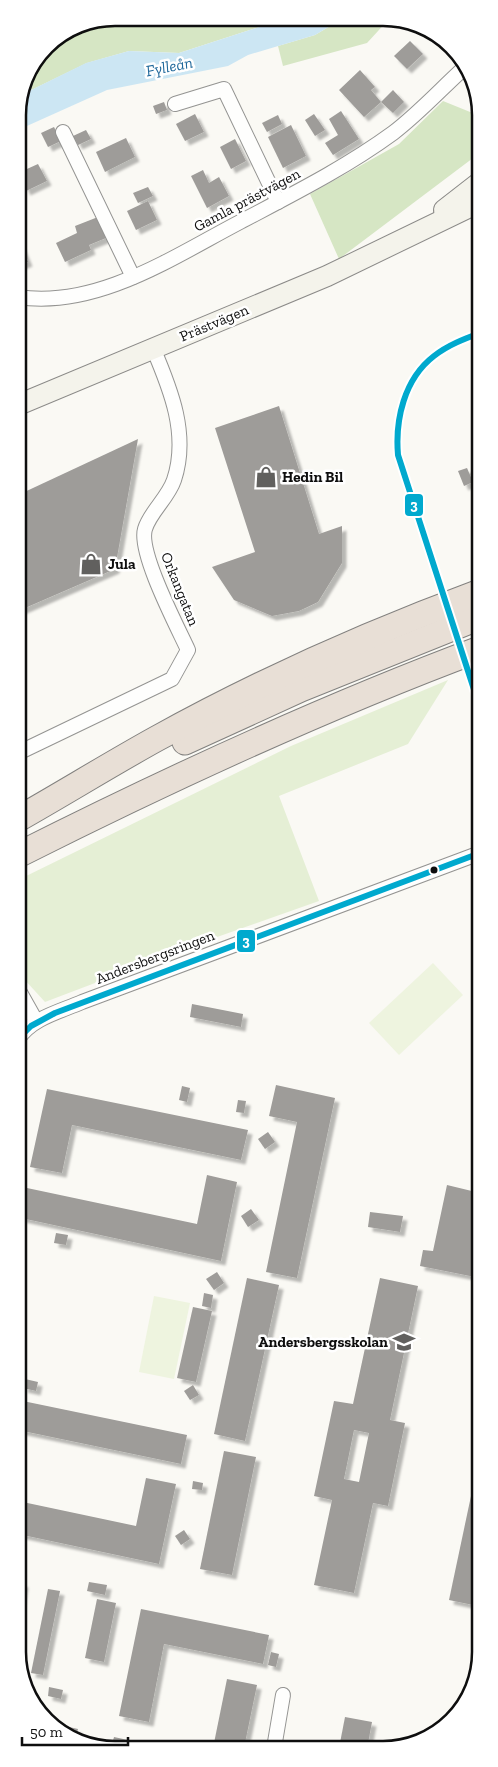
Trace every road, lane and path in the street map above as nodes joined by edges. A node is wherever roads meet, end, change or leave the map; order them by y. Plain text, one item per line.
1 (460, 71) edge
2 (175, 104) dead end
3 (62, 132) dead end
4 (472, 188) edge
5 (278, 202) junction
6 (472, 206) edge
7 (409, 236) junction
8 (133, 277) junction
9 (26, 297) edge
10 (153, 348) junction
11 (26, 402) edge
12 (472, 595) edge
13 (472, 620) edge
14 (472, 652) edge
15 (26, 749) edge
16 (26, 816) edge
17 (26, 817) edge
18 (26, 851) edge
19 (472, 856) edge
20 (26, 1003) edge
21 (36, 1021) junction
22 (26, 1030) edge
23 (283, 1695) dead end
24 (275, 1741) edge

1 - 5 street, Gamla prästvägen
2 - 5 street
3 - 8 street
4 - 7 street, Prästvägen
5 - 8 street, Gamla prästvägen
6 - 7 street, Prästvägen
7 - 10 street, Prästvägen
8 - 9 street, Gamla prästvägen
10 - 11 street, Prästvägen
10 - 15 street, Orkangatan
12 - 16 highway
13 - 17 highway
14 - 18 highway
19 - 21 street, Andersbergsringen
20 - 21 street
21 - 22 street, Andersbergsringen
23 - 24 street

